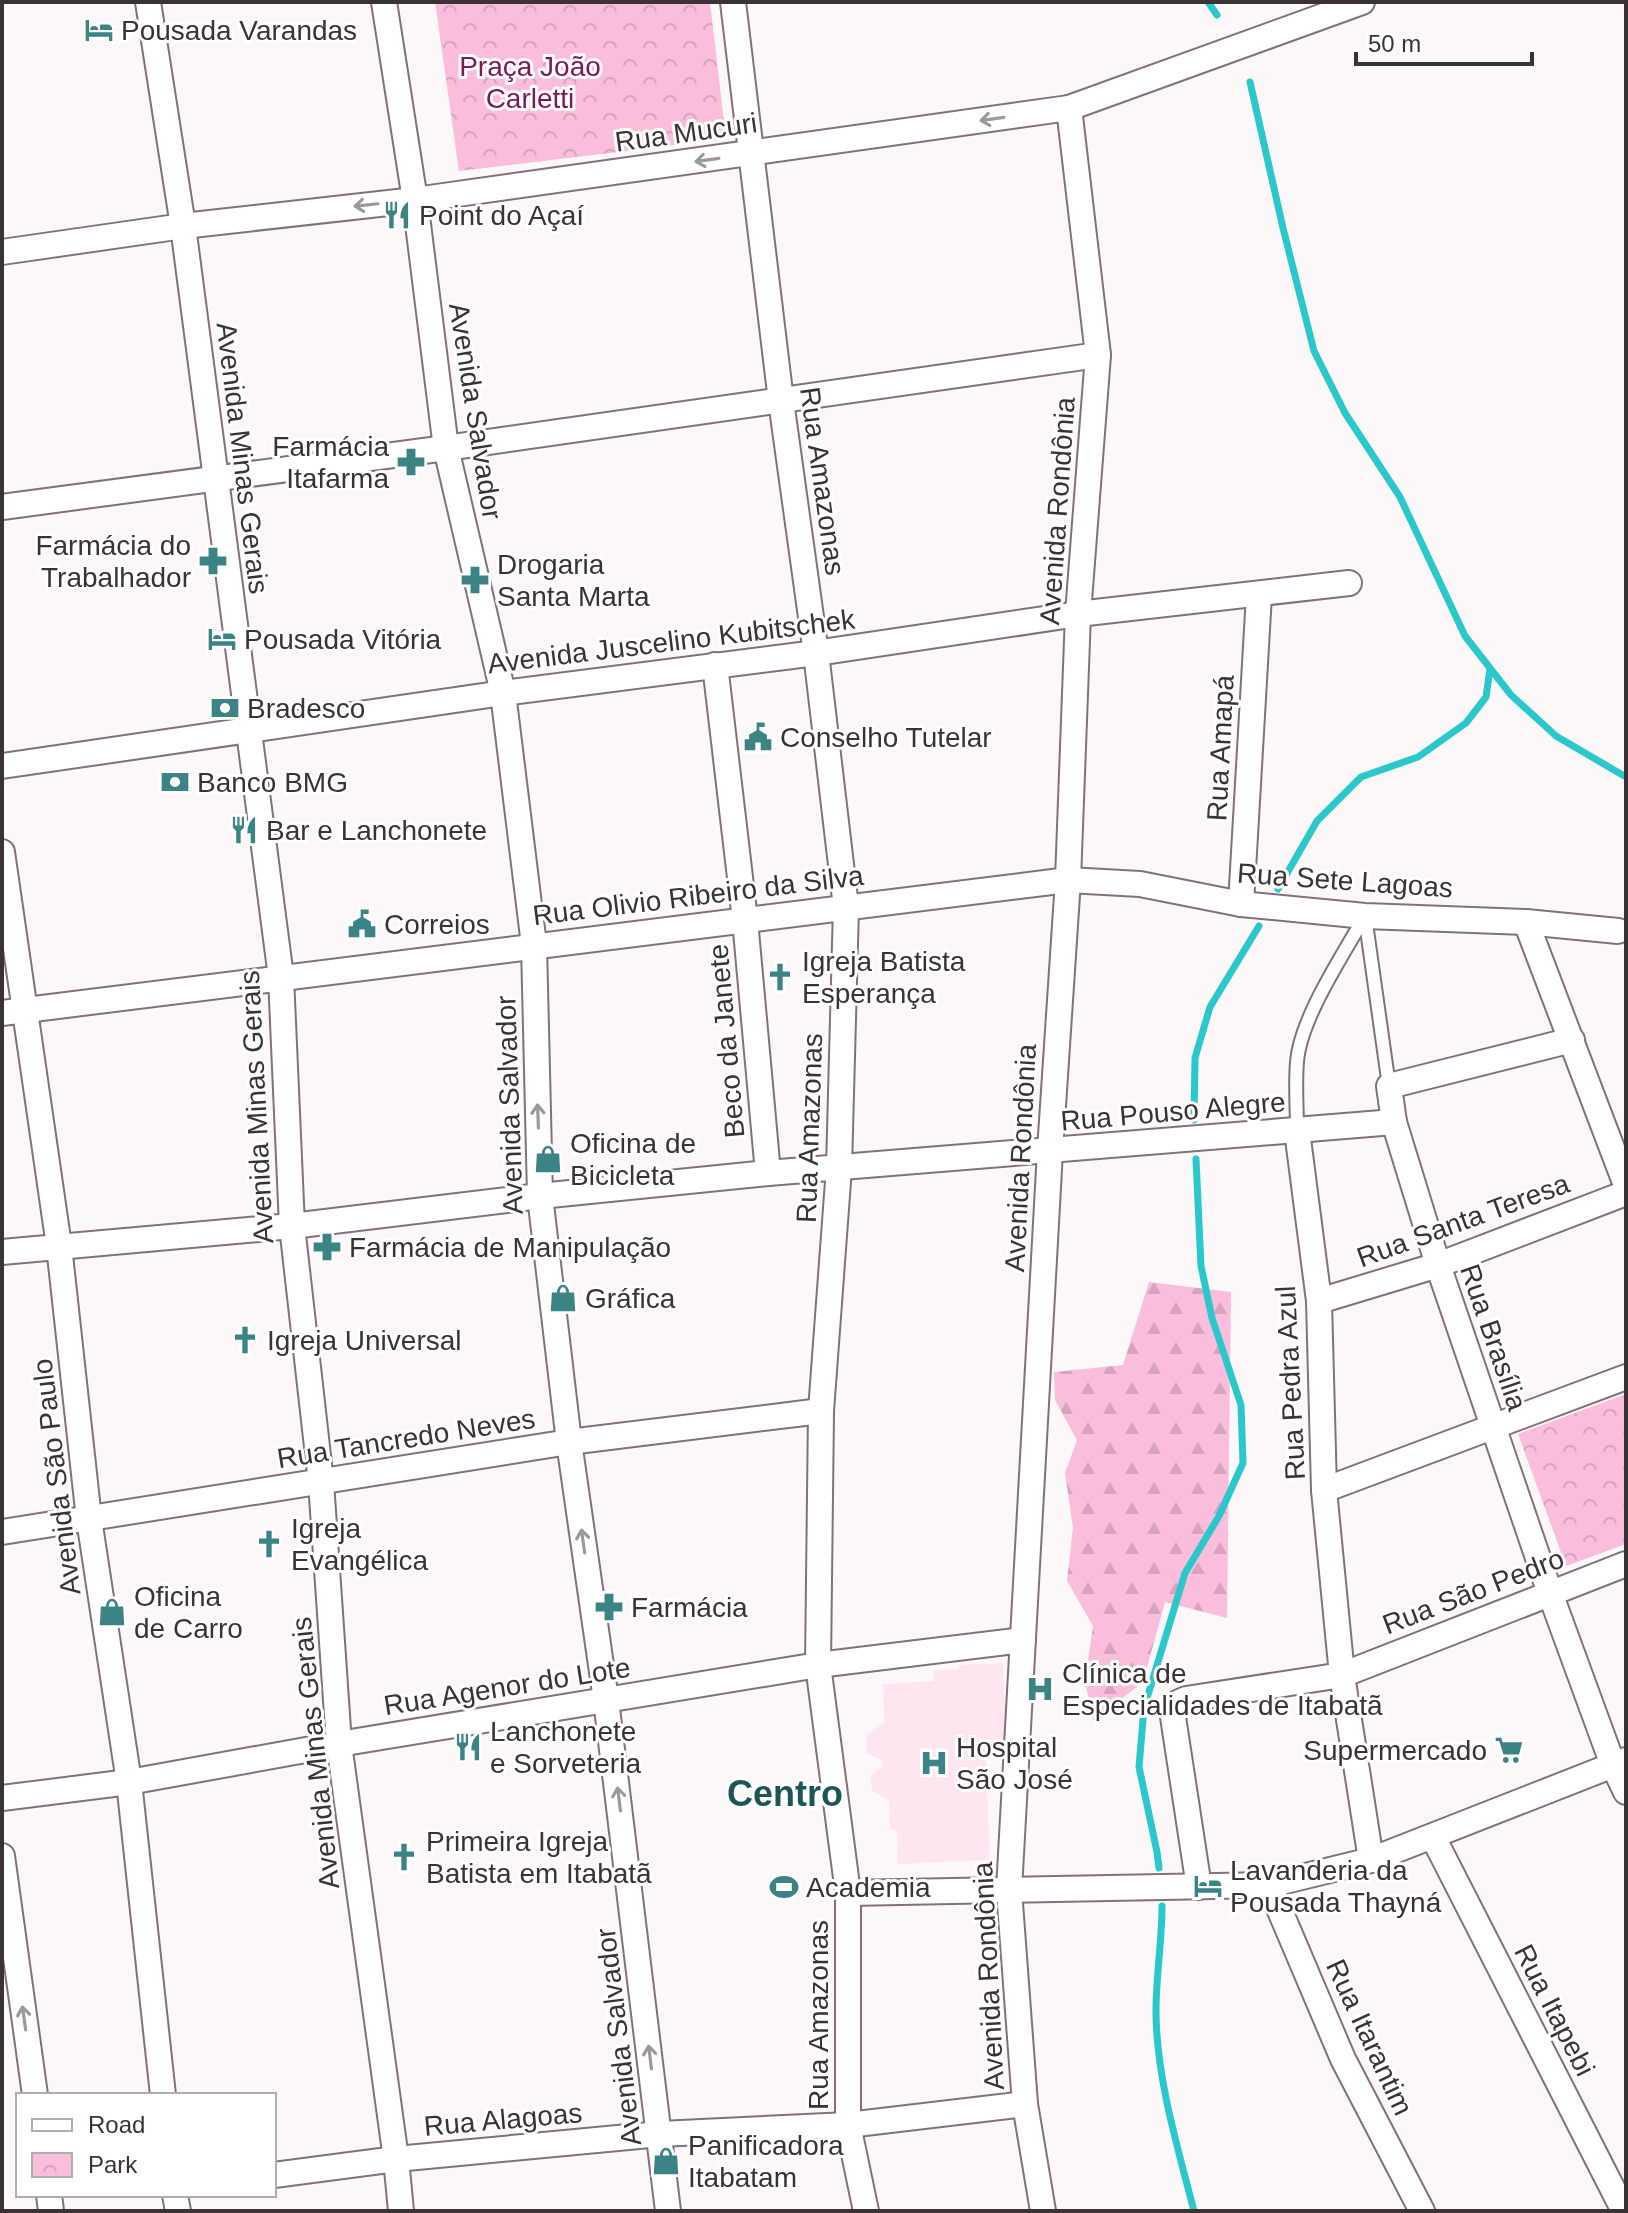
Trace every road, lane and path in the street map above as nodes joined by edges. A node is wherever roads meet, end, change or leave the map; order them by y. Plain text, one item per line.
1 (148, 2) edge
2 (384, 2) edge
3 (733, 2) edge
4 (1362, 2) edge
5 (1069, 108) junction
6 (750, 154) junction
7 (415, 200) junction
8 (183, 226) junction
9 (2, 252) edge
10 (1098, 355) junction
11 (781, 401) junction
12 (446, 448) junction
13 (215, 478) junction
14 (2, 507) edge
15 (1349, 583) dead end
16 (1259, 595) junction
17 (1078, 614) junction
18 (816, 653) junction
19 (715, 665) junction
20 (503, 693) junction
21 (249, 730) junction
22 (2, 766) edge
23 (2, 852) edge
24 (1068, 880) junction
25 (1241, 904) junction
26 (846, 907) junction
27 (1365, 916) junction
28 (745, 920) junction
29 (1526, 922) junction
30 (1618, 931) dead end
31 (534, 945) junction
32 (281, 977) junction
33 (13, 1011) edge
34 (1572, 1040) junction
35 (1389, 1086) junction
36 (1394, 1122) junction
37 (1297, 1131) junction
38 (1050, 1151) junction
39 (839, 1168) junction
40 (768, 1173) junction
41 (1626, 1185) edge
42 (1626, 1193) edge
43 (540, 1196) junction
44 (292, 1226) junction
45 (59, 1246) junction
46 (2, 1252) edge
47 (1438, 1265) junction
48 (1319, 1301) junction
49 (1626, 1377) edge
50 (821, 1411) junction
51 (1494, 1426) junction
52 (569, 1442) junction
53 (321, 1482) junction
54 (1324, 1490) junction
55 (89, 1519) junction
56 (2, 1532) edge
57 (1626, 1564) edge
58 (1550, 1593) junction
59 (1023, 1640) junction
60 (818, 1665) junction
61 (1342, 1675) junction
62 (606, 1700) junction
63 (339, 1744) junction
64 (1620, 1763) edge
65 (129, 1782) junction
66 (1626, 1792) edge
67 (2, 1798) edge
68 (1433, 1837) junction
69 (2, 1856) edge
70 (1371, 1860) junction
71 (1269, 1885) junction
72 (1199, 1887) junction
73 (1009, 1890) junction
74 (848, 1893) junction
75 (35, 2093) edge
76 (163, 2093) edge
77 (1025, 2104) junction
78 (848, 2125) junction
79 (660, 2134) junction
80 (396, 2159) junction
81 (276, 2175) edge
82 (401, 2211) edge
83 (668, 2211) edge
84 (866, 2211) edge
85 (1043, 2211) edge
86 (1422, 2211) edge
87 (1624, 2211) edge

1 - 8 street, Avenida Minas Gerais
2 - 7 street, Avenida Salvador
3 - 6 street, Rua Amazonas
4 - 5 street, Rua Mucuri
5 -> 6 street, Rua Mucuri
5 - 10 street, Avenida Rondônia
6 -> 7 street, Rua Mucuri
6 - 11 street, Rua Amazonas
7 -> 8 street, Rua Mucuri
7 - 12 street, Avenida Salvador
8 - 9 street, Rua Mucuri
8 - 13 street, Avenida Minas Gerais
10 - 11 street
10 - 17 street, Avenida Rondônia
11 - 12 street
11 - 18 street, Rua Amazonas
12 - 13 street
12 - 20 street, Avenida Salvador
13 - 14 street
13 - 21 street, Avenida Minas Gerais
15 - 16 street, Avenida Juscelino Kubitschek
16 - 17 street, Avenida Juscelino Kubitschek
16 - 25 street, Rua Amapá
17 - 18 street, Avenida Juscelino Kubitschek
17 - 24 street, Avenida Rondônia
18 - 19 street, Avenida Juscelino Kubitschek
18 - 26 street, Rua Amazonas
19 - 20 street, Avenida Juscelino Kubitschek
19 - 28 street, Beco da Janete
20 - 21 street, Avenida Juscelino Kubitschek
20 - 31 street, Avenida Salvador
21 - 22 street, Avenida Juscelino Kubitschek
21 - 32 street, Avenida Minas Gerais
23 - 33 street, Avenida São Paulo
24 - 25 street, Rua Sete Lagoas
24 - 26 street, Rua Olivio Ribeiro da Silva
24 - 38 street, Avenida Rondônia
25 - 27 street, Rua Sete Lagoas
26 - 28 street, Rua Olivio Ribeiro da Silva
26 - 39 street, Rua Amazonas
27 - 29 street, Rua Sete Lagoas
27 - 35 lane, Rua Brasília
27 - 37 lane, Rua Pedra Azul
28 - 31 street, Rua Olivio Ribeiro da Silva
28 - 40 street, Beco da Janete
29 - 30 street, Rua Sete Lagoas
29 - 34 street
31 - 32 street, Rua Olivio Ribeiro da Silva
43 -> 31 street, Avenida Salvador
32 - 33 street, Rua Olivio Ribeiro da Silva
32 - 44 street, Avenida Minas Gerais
33 - 45 street, Avenida São Paulo
34 - 35 street
34 - 41 street
35 - 36 street, Rua Brasília
36 - 37 street, Rua Pouso Alegre
36 - 47 street, Rua Brasília
37 - 38 street, Rua Pouso Alegre
37 - 48 street, Rua Pedra Azul
38 - 39 street, Rua Pouso Alegre
38 - 59 street, Avenida Rondônia
39 - 40 street, Rua Pouso Alegre
39 - 50 street, Rua Amazonas
40 - 43 street, Rua Pouso Alegre
42 - 47 street, Rua Santa Teresa
43 - 44 street, Rua Pouso Alegre
43 - 52 street, Avenida Salvador
44 - 45 street, Rua Pouso Alegre
44 - 53 street, Avenida Minas Gerais
45 - 46 street, Rua Pouso Alegre
45 - 55 street, Avenida São Paulo
47 - 48 street, Rua Santa Teresa
47 - 51 street, Rua Brasília
48 - 54 street, Rua Pedra Azul
49 - 51 street
50 - 52 street, Rua Tancredo Neves
50 - 60 street, Rua Amazonas
51 - 54 street
51 - 58 street, Rua Brasília
52 - 53 street, Rua Tancredo Neves
62 -> 52 street, Avenida Salvador
53 - 55 street, Rua Tancredo Neves
53 - 63 street, Avenida Minas Gerais
54 - 61 street, Rua Pedra Azul
55 - 56 street, Rua Tancredo Neves
55 - 65 street, Avenida São Paulo
57 - 58 street, Rua São Pedro
58 - 61 street, Rua São Pedro
58 - 64 street, Rua Brasília
59 - 60 street, Rua Agenor do Lote
59 - 73 street, Avenida Rondônia
60 - 62 street, Rua Agenor do Lote
60 - 74 street, Rua Amazonas
61 - 70 street, Rua Pedra Azul
61 - 72 street, Rua São Pedro
62 - 63 street, Rua Agenor do Lote
79 -> 62 street, Avenida Salvador
63 - 65 street, Rua Agenor do Lote
63 - 80 street, Avenida Minas Gerais
64 - 66 street, Rua Brasília
64 - 68 street
65 - 67 street, Rua Agenor do Lote
65 - 76 street, Avenida São Paulo
68 - 70 street
68 - 87 street, Rua Itapebi
75 -> 69 street
70 - 71 street
71 - 72 street
71 - 86 street, Rua Itarantim
72 - 73 street
73 - 74 street
73 - 77 street, Avenida Rondônia
74 - 78 street, Rua Amazonas
77 - 78 street, Rua Alagoas
77 - 85 street, Avenida Rondônia
78 - 79 street, Rua Alagoas
78 - 84 street, Rua Amazonas
79 - 80 street, Rua Alagoas
79 - 83 street, Avenida Salvador
80 - 81 street, Rua Alagoas
80 - 82 street, Avenida Minas Gerais

